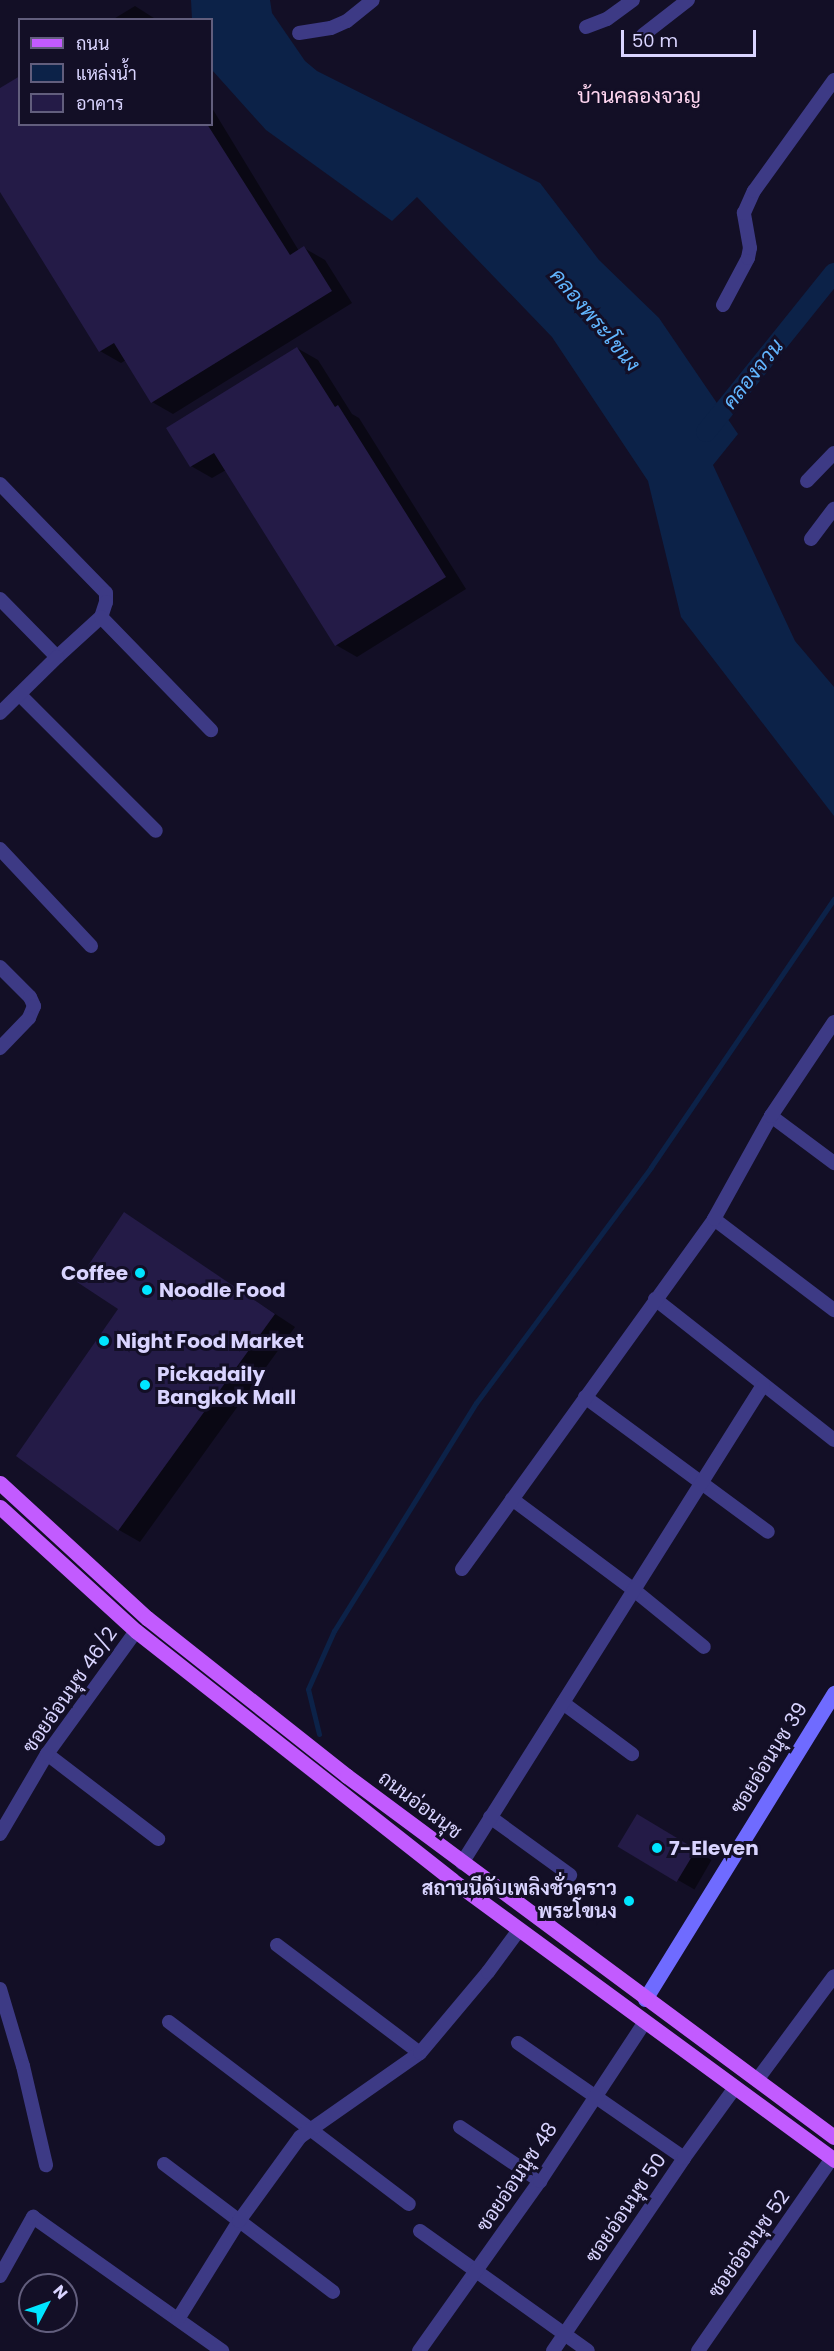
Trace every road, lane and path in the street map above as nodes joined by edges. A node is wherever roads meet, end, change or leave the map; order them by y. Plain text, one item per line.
1 (373, 0) edge
2 (633, 0) edge
3 (688, 0) edge
4 (586, 27) dead end
5 (299, 33) dead end
6 (643, 35) dead end
7 (834, 80) edge
8 (723, 305) dead end
9 (834, 453) edge
10 (807, 482) dead end
11 (0, 484) edge
12 (834, 509) edge
13 (811, 539) dead end
14 (0, 599) edge
15 (100, 617) junction
16 (57, 657) junction
17 (20, 695) junction
18 (0, 713) edge
19 (212, 730) dead end
20 (156, 831) dead end
21 (0, 849) edge
22 (91, 946) dead end
23 (0, 967) edge
24 (832, 1028) edge
25 (0, 1048) edge
26 (771, 1116) junction
27 (834, 1163) edge
28 (714, 1219) junction
29 (655, 1299) junction
30 (834, 1310) edge
31 (763, 1385) junction
32 (585, 1397) junction
33 (834, 1440) edge
34 (0, 1484) edge
35 (700, 1484) junction
36 (512, 1500) junction
37 (0, 1507) edge
38 (768, 1532) dead end
39 (462, 1569) dead end
40 (634, 1590) junction
41 (147, 1618) junction
42 (136, 1631) junction
43 (704, 1647) dead end
44 (834, 1693) edge
45 (562, 1702) junction
46 (47, 1754) junction
47 (632, 1754) dead end
48 (5, 1814) edge
49 (490, 1817) junction
50 (0, 1834) edge
51 (158, 1839) dead end
52 (462, 1863) junction
53 (570, 1875) dead end
54 (452, 1880) junction
55 (531, 1914) junction
56 (519, 1930) junction
57 (277, 1945) dead end
58 (834, 1976) edge
59 (0, 1989) edge
60 (650, 2002) junction
61 (639, 2019) junction
62 (169, 2022) dead end
63 (519, 2043) dead end
64 (420, 2053) junction
65 (756, 2080) junction
66 (734, 2089) junction
67 (594, 2095) junction
68 (460, 2127) dead end
69 (310, 2128) junction
70 (834, 2137) edge
71 (684, 2158) junction
72 (833, 2158) edge
73 (164, 2164) dead end
74 (45, 2165) dead end
75 (540, 2181) junction
76 (409, 2204) dead end
77 (239, 2221) junction
78 (420, 2231) dead end
79 (476, 2271) junction
80 (0, 2276) edge
81 (333, 2292) dead end
82 (178, 2319) junction
83 (565, 2334) junction
84 (222, 2351) edge
85 (420, 2351) edge
86 (553, 2351) edge
87 (588, 2351) edge
88 (698, 2351) edge

1 - 5 street
2 - 4 street
3 - 6 street
7 - 8 street
9 - 10 street
11 - 15 street
12 - 13 street
14 - 16 street
15 - 16 street
15 - 19 street
16 - 17 street
17 - 18 street
17 - 20 street
21 - 22 street
23 - 25 street
24 - 26 street
26 - 27 street
26 - 28 street
28 - 29 street
28 - 30 street
29 - 31 street
29 - 32 street
31 - 33 street
31 - 35 street
32 - 35 street
32 - 36 street
34 - 41 main road, ถนนอ่อนนุช
35 - 38 street
35 - 40 street
36 - 39 street
36 - 40 street
37 - 42 main road, ถนนอ่อนนุช
40 - 43 street
40 - 45 street
41 - 42 main road
41 - 52 main road, ถนนอ่อนนุช
42 - 46 street, ซอยอ่อนนุช 46/2
42 - 54 main road, ถนนอ่อนนุช
44 - 60 street, ซอยอ่อนนุช 39
45 - 47 street
45 - 49 street
46 - 48 street, ซอยอ่อนนุช 46/2
46 - 51 street
48 - 50 street, ซอยอ่อนนุช 46/2
49 - 52 street
49 - 53 street
52 - 54 main road
52 - 55 main road, ถนนอ่อนนุช
54 - 56 main road, ถนนอ่อนนุช
55 - 56 main road
55 - 60 main road, ถนนอ่อนนุช
56 - 61 main road, ถนนอ่อนนุช
56 - 64 street
57 - 64 street
58 - 65 street
59 - 74 street
60 - 61 main road
60 - 65 main road, ถนนอ่อนนุช
61 - 66 main road, ถนนอ่อนนุช
61 - 67 street, ซอยอ่อนนุช 48
62 - 69 street
63 - 67 street
64 - 69 street
65 - 66 main road
65 - 70 main road, ถนนอ่อนนุช
66 - 71 street, ซอยอ่อนนุช 50
66 - 72 main road, ถนนอ่อนนุช
67 - 71 street
67 - 75 street, ซอยอ่อนนุช 48
68 - 75 street
69 - 76 street
69 - 77 street
71 - 83 street, ซอยอ่อนนุช 50
72 - 88 street, ซอยอ่อนนุช 52
73 - 77 street
75 - 79 street, ซอยอ่อนนุช 48
77 - 81 street
77 - 82 street
78 - 79 street
79 - 83 street
79 - 85 street, ซอยอ่อนนุช 48
80 - 82 street
82 - 84 street
83 - 86 street, ซอยอ่อนนุช 50
83 - 87 street

